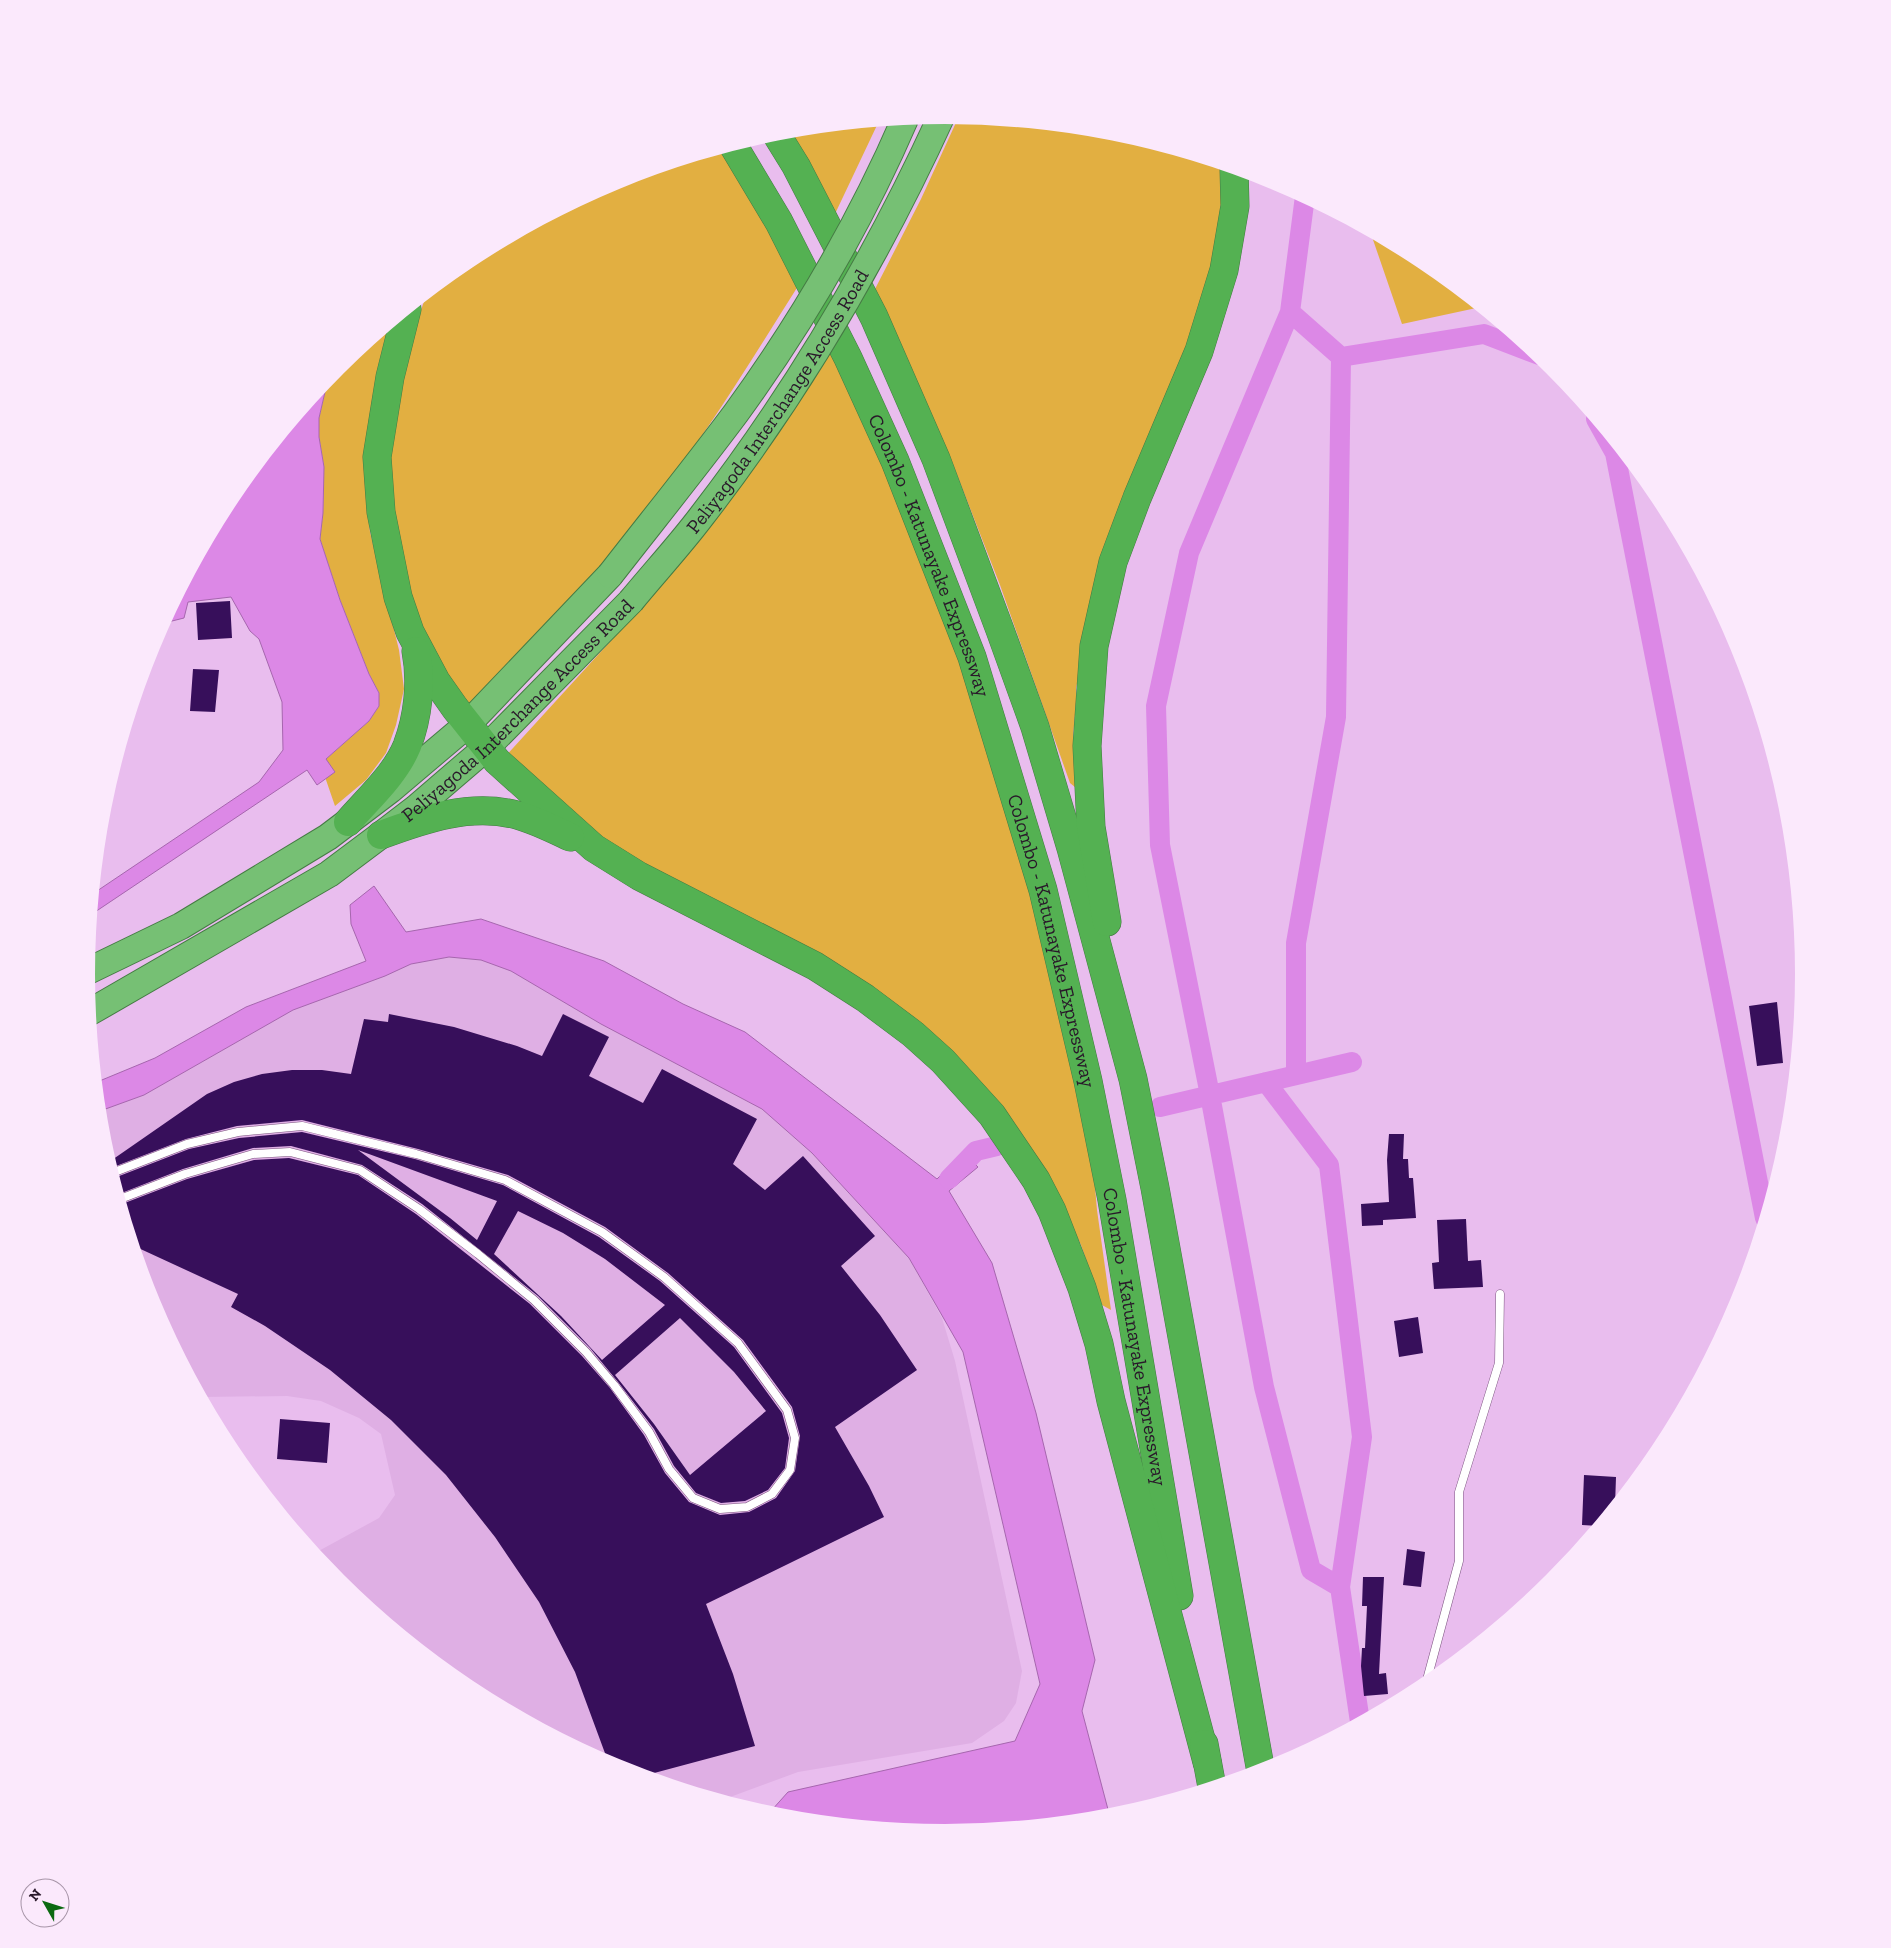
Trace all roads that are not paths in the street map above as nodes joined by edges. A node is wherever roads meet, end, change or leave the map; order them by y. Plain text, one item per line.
1 (938, 123) edge
2 (902, 125) edge
3 (780, 140) edge
4 (736, 150) edge
5 (1234, 175) edge
6 (405, 319) edge
7 (410, 632) junction
8 (468, 724) junction
9 (487, 747) junction
10 (348, 822) junction
11 (381, 835) junction
12 (594, 848) junction
13 (95, 968) edge
14 (96, 1008) edge
15 (1133, 1079) junction
16 (119, 1171) edge
17 (125, 1197) edge
18 (1500, 1294) dead end
19 (1429, 1673) edge
20 (1260, 1764) edge
21 (1210, 1774) edge

1 - 9 highway, Peliyagoda Interchange Access Road, bridge
2 - 8 highway, Peliyagoda Interchange Access Road, bridge
3 - 15 highway, Colombo - Katunayake Expressway
4 - 21 highway, Colombo - Katunayake Expressway
5 - 15 highway
6 - 7 highway
7 - 8 highway
7 - 10 highway
8 - 9 highway
8 - 10 highway, Peliyagoda Interchange Access Road
9 - 11 highway, Peliyagoda Interchange Access Road
9 - 12 highway
10 - 13 highway, Peliyagoda Interchange Access Road
11 - 12 highway
11 - 14 highway, Peliyagoda Interchange Access Road
12 - 21 highway
15 - 20 highway, Colombo - Katunayake Expressway
16 - 17 lane
18 - 19 lane

